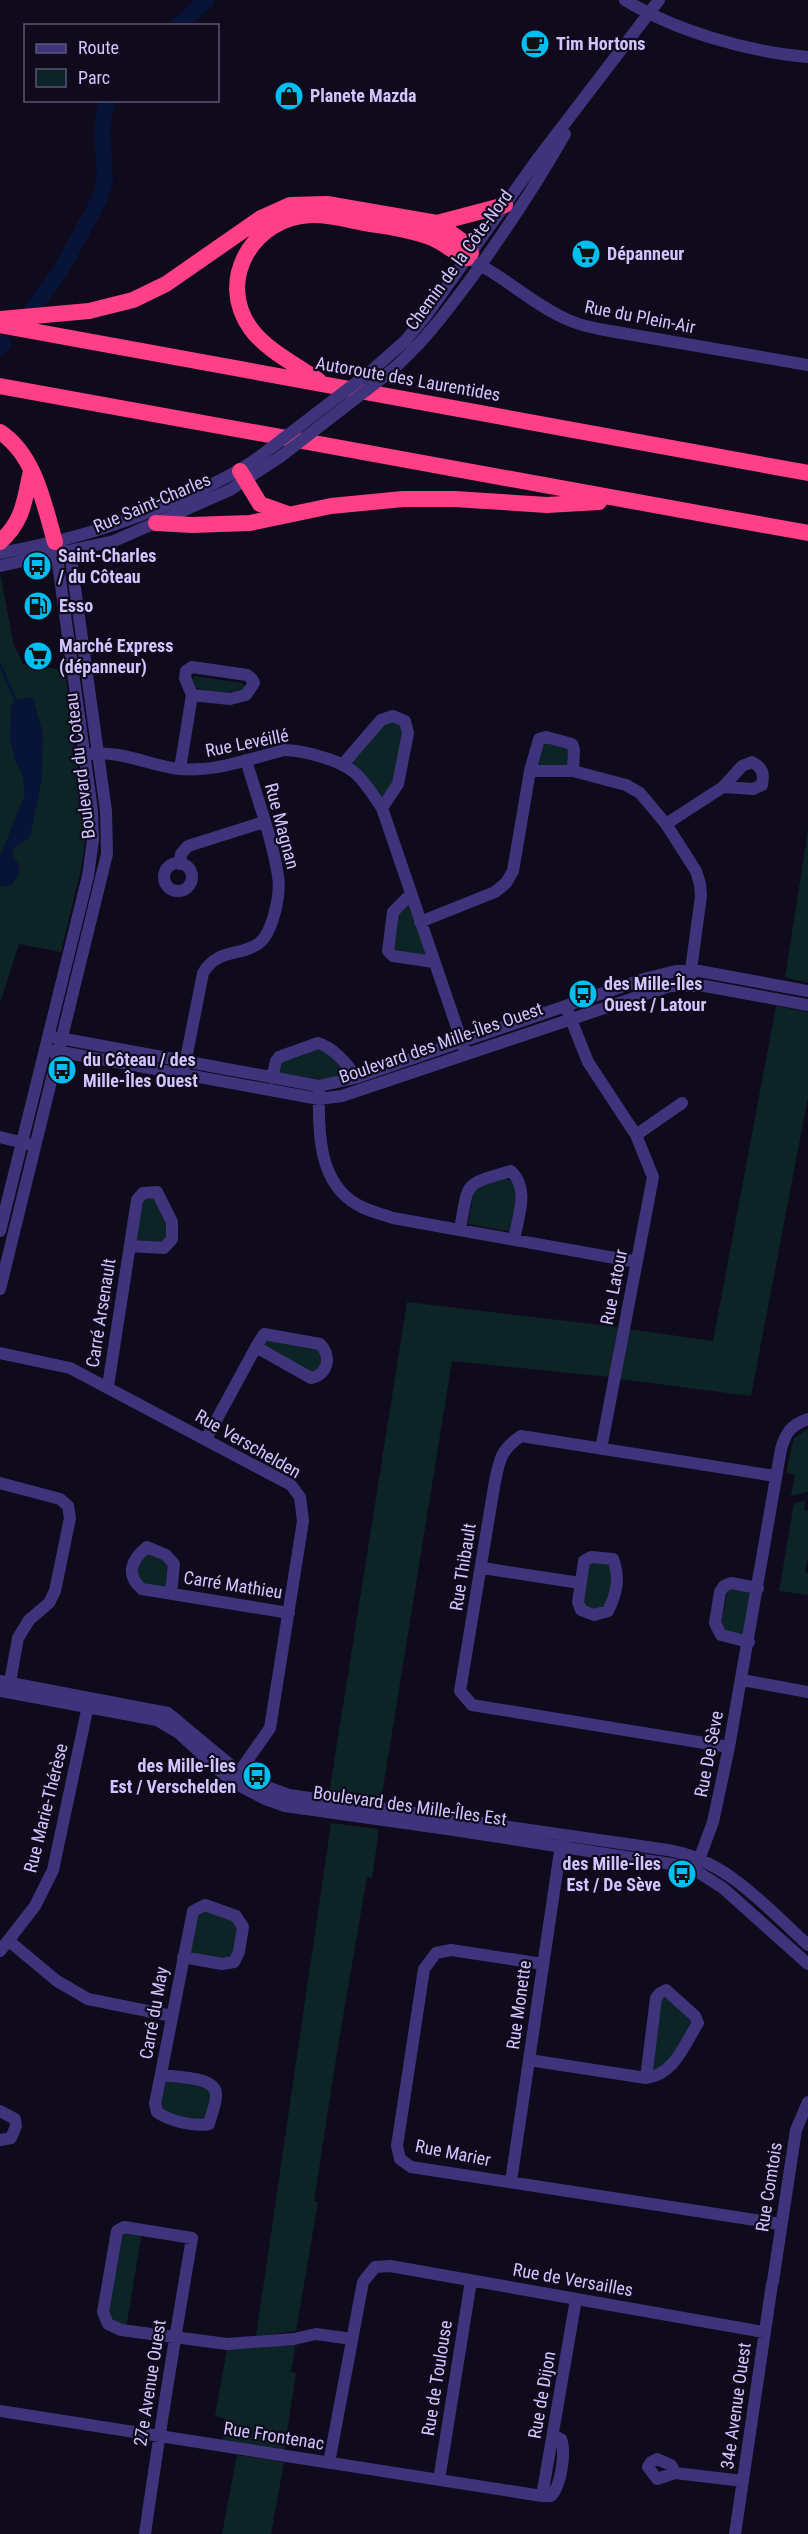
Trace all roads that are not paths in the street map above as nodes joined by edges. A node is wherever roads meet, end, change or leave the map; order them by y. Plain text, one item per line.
1 (625, 0) edge
2 (659, 0) edge
3 (648, 13) junction
4 (808, 57) edge
5 (585, 98) junction
6 (505, 205) junction
7 (437, 223) junction
8 (473, 259) junction
9 (0, 319) edge
10 (0, 325) edge
11 (808, 365) edge
12 (324, 384) junction
13 (0, 386) edge
14 (0, 432) edge
15 (31, 471) junction
16 (808, 473) edge
17 (242, 476) junction
18 (627, 500) junction
19 (288, 514) junction
20 (156, 523) junction
21 (808, 532) edge
22 (0, 542) edge
23 (60, 550) junction
24 (0, 552) edge
25 (0, 566) edge
26 (192, 695) junction
27 (98, 753) junction
28 (85, 755) junction
29 (246, 760) junction
30 (344, 763) junction
31 (180, 769) junction
32 (530, 771) junction
33 (573, 771) junction
34 (723, 787) dead end
35 (382, 808) junction
36 (264, 822) junction
37 (666, 824) junction
38 (180, 864) dead end
39 (411, 894) junction
40 (420, 922) junction
41 (434, 962) junction
42 (691, 970) junction
43 (690, 984) junction
44 (808, 991) edge
45 (808, 1005) edge
46 (566, 1006) junction
47 (571, 1019) junction
48 (49, 1036) junction
49 (62, 1039) junction
50 (462, 1041) junction
51 (45, 1049) junction
52 (59, 1052) junction
53 (466, 1054) junction
54 (185, 1062) junction
55 (183, 1075) junction
56 (272, 1078) junction
57 (355, 1078) junction
58 (319, 1086) junction
59 (319, 1100) junction
60 (682, 1103) dead end
61 (636, 1136) junction
62 (0, 1137) edge
63 (22, 1143) junction
64 (35, 1146) junction
65 (460, 1229) junction
66 (0, 1231) edge
67 (514, 1240) junction
68 (130, 1246) junction
69 (637, 1262) junction
70 (0, 1289) edge
71 (256, 1347) junction
72 (0, 1353) edge
73 (108, 1386) junction
74 (808, 1419) edge
75 (206, 1439) junction
76 (601, 1449) junction
77 (775, 1476) junction
78 (0, 1482) edge
79 (482, 1568) junction
80 (580, 1583) junction
81 (758, 1588) junction
82 (171, 1593) dead end
83 (289, 1613) junction
84 (749, 1642) junction
85 (742, 1680) junction
86 (5, 1681) edge
87 (0, 1691) edge
88 (808, 1692) edge
89 (88, 1702) junction
90 (729, 1747) junction
91 (236, 1777) junction
92 (562, 1840) junction
93 (698, 1864) junction
94 (4, 1946) edge
95 (808, 1946) edge
96 (183, 1957) junction
97 (543, 1964) junction
98 (808, 1964) edge
99 (172, 2016) junction
100 (529, 2060) junction
101 (161, 2075) junction
102 (646, 2078) junction
103 (808, 2102) edge
104 (0, 2111) edge
105 (0, 2140) edge
106 (511, 2181) junction
107 (782, 2224) junction
108 (471, 2281) junction
109 (772, 2282) joint
110 (576, 2299) junction
111 (764, 2332) junction
112 (175, 2337) junction
113 (352, 2339) junction
114 (0, 2411) edge
115 (159, 2436) junction
116 (329, 2463) junction
117 (675, 2473) dead end
118 (439, 2480) junction
119 (743, 2481) junction
120 (542, 2496) joint
121 (145, 2534) edge
122 (735, 2534) edge

1 - 3 street
2 - 3 street, Chemin de la Côte-Nord
3 - 4 street
3 - 5 street, Chemin de la Côte-Nord
5 - 6 street, Chemin de la Côte-Nord
5 - 8 street, Chemin de la Côte-Nord
6 - 7 highway
6 - 8 street, Chemin de la Côte-Nord
7 - 8 highway
7 - 9 highway
8 - 11 street, Rue du Plein-Air
8 - 12 highway
8 - 17 street, Chemin de la Côte-Nord, bridge
8 - 17 street, Chemin de la Côte-Nord, bridge
10 - 12 highway, Autoroute des Laurentides
12 - 16 highway, Autoroute des Laurentides
13 - 18 highway
14 - 15 highway
15 - 22 highway
15 - 23 highway
17 - 19 highway
17 - 20 street, Rue Saint-Charles
17 - 23 street, Rue Saint-Charles
18 - 19 highway
18 - 21 highway
19 - 20 highway
20 - 23 street, Rue Saint-Charles
23 - 24 street, Rue Saint-Charles
23 - 25 street, Rue Saint-Charles
23 - 27 street, Boulevard du Coteau
23 - 28 street, Boulevard du Coteau
26 - 26 street
26 - 31 street
27 - 28 street, Rue Levéillé
27 - 31 street, Rue Levéillé
27 - 49 street, Boulevard du Coteau
28 - 48 street, Boulevard du Coteau
29 - 30 street, Rue Levéillé
29 - 31 street, Rue Levéillé
29 - 36 street, Rue Magnan
30 - 35 street, Rue Levéillé
30 - 35 street
32 - 33 street
32 - 33 street
32 - 40 street
33 - 37 street
34 - 37 street
35 - 39 street, Rue Levéillé
36 - 38 street
36 - 54 street, Rue Magnan
37 - 42 street
39 - 40 street, Rue Levéillé
39 - 41 street
40 - 41 street, Rue Levéillé
41 - 50 street, Rue Levéillé
42 - 43 street
42 - 44 street, Boulevard des Mille-Îles Ouest
42 - 46 street, Boulevard des Mille-Îles Ouest
43 - 45 street, Boulevard des Mille-Îles Ouest
43 - 47 street, Boulevard des Mille-Îles Ouest
46 - 47 street, Rue Latour
46 - 50 street, Boulevard des Mille-Îles Ouest
47 - 53 street, Boulevard des Mille-Îles Ouest
47 - 61 street, Rue Latour
48 - 49 street, Boulevard des Mille-Îles Ouest
48 - 51 street, Boulevard du Coteau
49 - 52 street, Boulevard du Coteau
49 - 54 street, Boulevard des Mille-Îles Ouest
50 - 53 street, Rue Levéillé
50 - 57 street, Boulevard des Mille-Îles Ouest
51 - 52 street, Boulevard des Mille-Îles Ouest
51 - 63 street, Boulevard du Coteau
52 - 55 street, Boulevard des Mille-Îles Ouest
52 - 64 street, Boulevard du Coteau
53 - 59 street, Boulevard des Mille-Îles Ouest
54 - 55 street, Rue Magnan
54 - 56 street, Boulevard des Mille-Îles Ouest
55 - 59 street, Boulevard des Mille-Îles Ouest
56 - 57 street, Boulevard des Mille-Îles Ouest
56 - 58 street, Boulevard des Mille-Îles Ouest
57 - 58 street, Boulevard des Mille-Îles Ouest
58 - 59 street
59 - 65 street
60 - 61 street
61 - 69 street, Rue Latour
62 - 63 street
63 - 64 street
63 - 66 street, Boulevard du Coteau
64 - 70 street, Boulevard du Coteau
65 - 67 street
65 - 67 street
67 - 69 street
68 - 68 street, Carré Arsenault
68 - 73 street, Carré Arsenault
69 - 76 street, Rue Latour
71 - 71 street
71 - 75 street
72 - 73 street, Rue Verschelden
73 - 75 street, Rue Verschelden
74 - 77 street, Rue De Sève
75 - 83 street, Rue Verschelden
76 - 77 street, Rue Thibault
76 - 79 street, Rue Thibault
77 - 81 street, Rue De Sève
78 - 86 street
79 - 80 street
79 - 90 street, Rue Thibault
80 - 80 street
81 - 84 street, Rue De Sève
81 - 84 street
82 - 83 street, Carré Mathieu
83 - 91 street, Rue Verschelden
84 - 85 street, Rue De Sève
85 - 88 street
85 - 90 street, Rue De Sève
86 - 89 street, Boulevard des Mille-Îles Est
87 - 89 street, Boulevard des Mille-Îles Est
89 - 91 street, Boulevard des Mille-Îles Est
89 - 94 street, Rue Marie-Thérèse
90 - 93 street, Rue De Sève
91 - 92 street, Boulevard des Mille-Îles Est
92 - 93 street, Boulevard des Mille-Îles Est
92 - 97 street, Rue Monette
93 - 95 street, Boulevard des Mille-Îles Est
93 - 98 street, Boulevard des Mille-Îles Est
94 - 99 street
96 - 96 street, Carré du May
96 - 99 street, Carré du May
97 - 100 street, Rue Monette
97 - 106 street, Rue Marier
99 - 101 street, Carré du May
100 - 102 street
100 - 106 street, Rue Monette
101 - 101 street, Carré du May
102 - 102 street
103 - 107 street, Rue Comtois
104 - 105 street
106 - 107 street, Rue Marier
107 - 109 street, Rue Comtois
108 - 110 street, Rue de Versailles
108 - 113 street, Rue de Versailles
108 - 118 street, Rue de Toulouse
109 - 111 street, 34e Avenue Ouest
110 - 111 street, Rue de Versailles
110 - 120 street, Rue de Dijon
111 - 119 street, 34e Avenue Ouest
112 - 112 street, 27e Avenue Ouest
112 - 113 street
112 - 115 street, 27e Avenue Ouest
113 - 116 street
114 - 115 street, Rue Frontenac
115 - 116 street, Rue Frontenac
115 - 121 street, 27e Avenue Ouest
116 - 118 street, Rue Frontenac
117 - 119 street
118 - 120 street, Rue Frontenac
119 - 122 street, 34e Avenue Ouest

